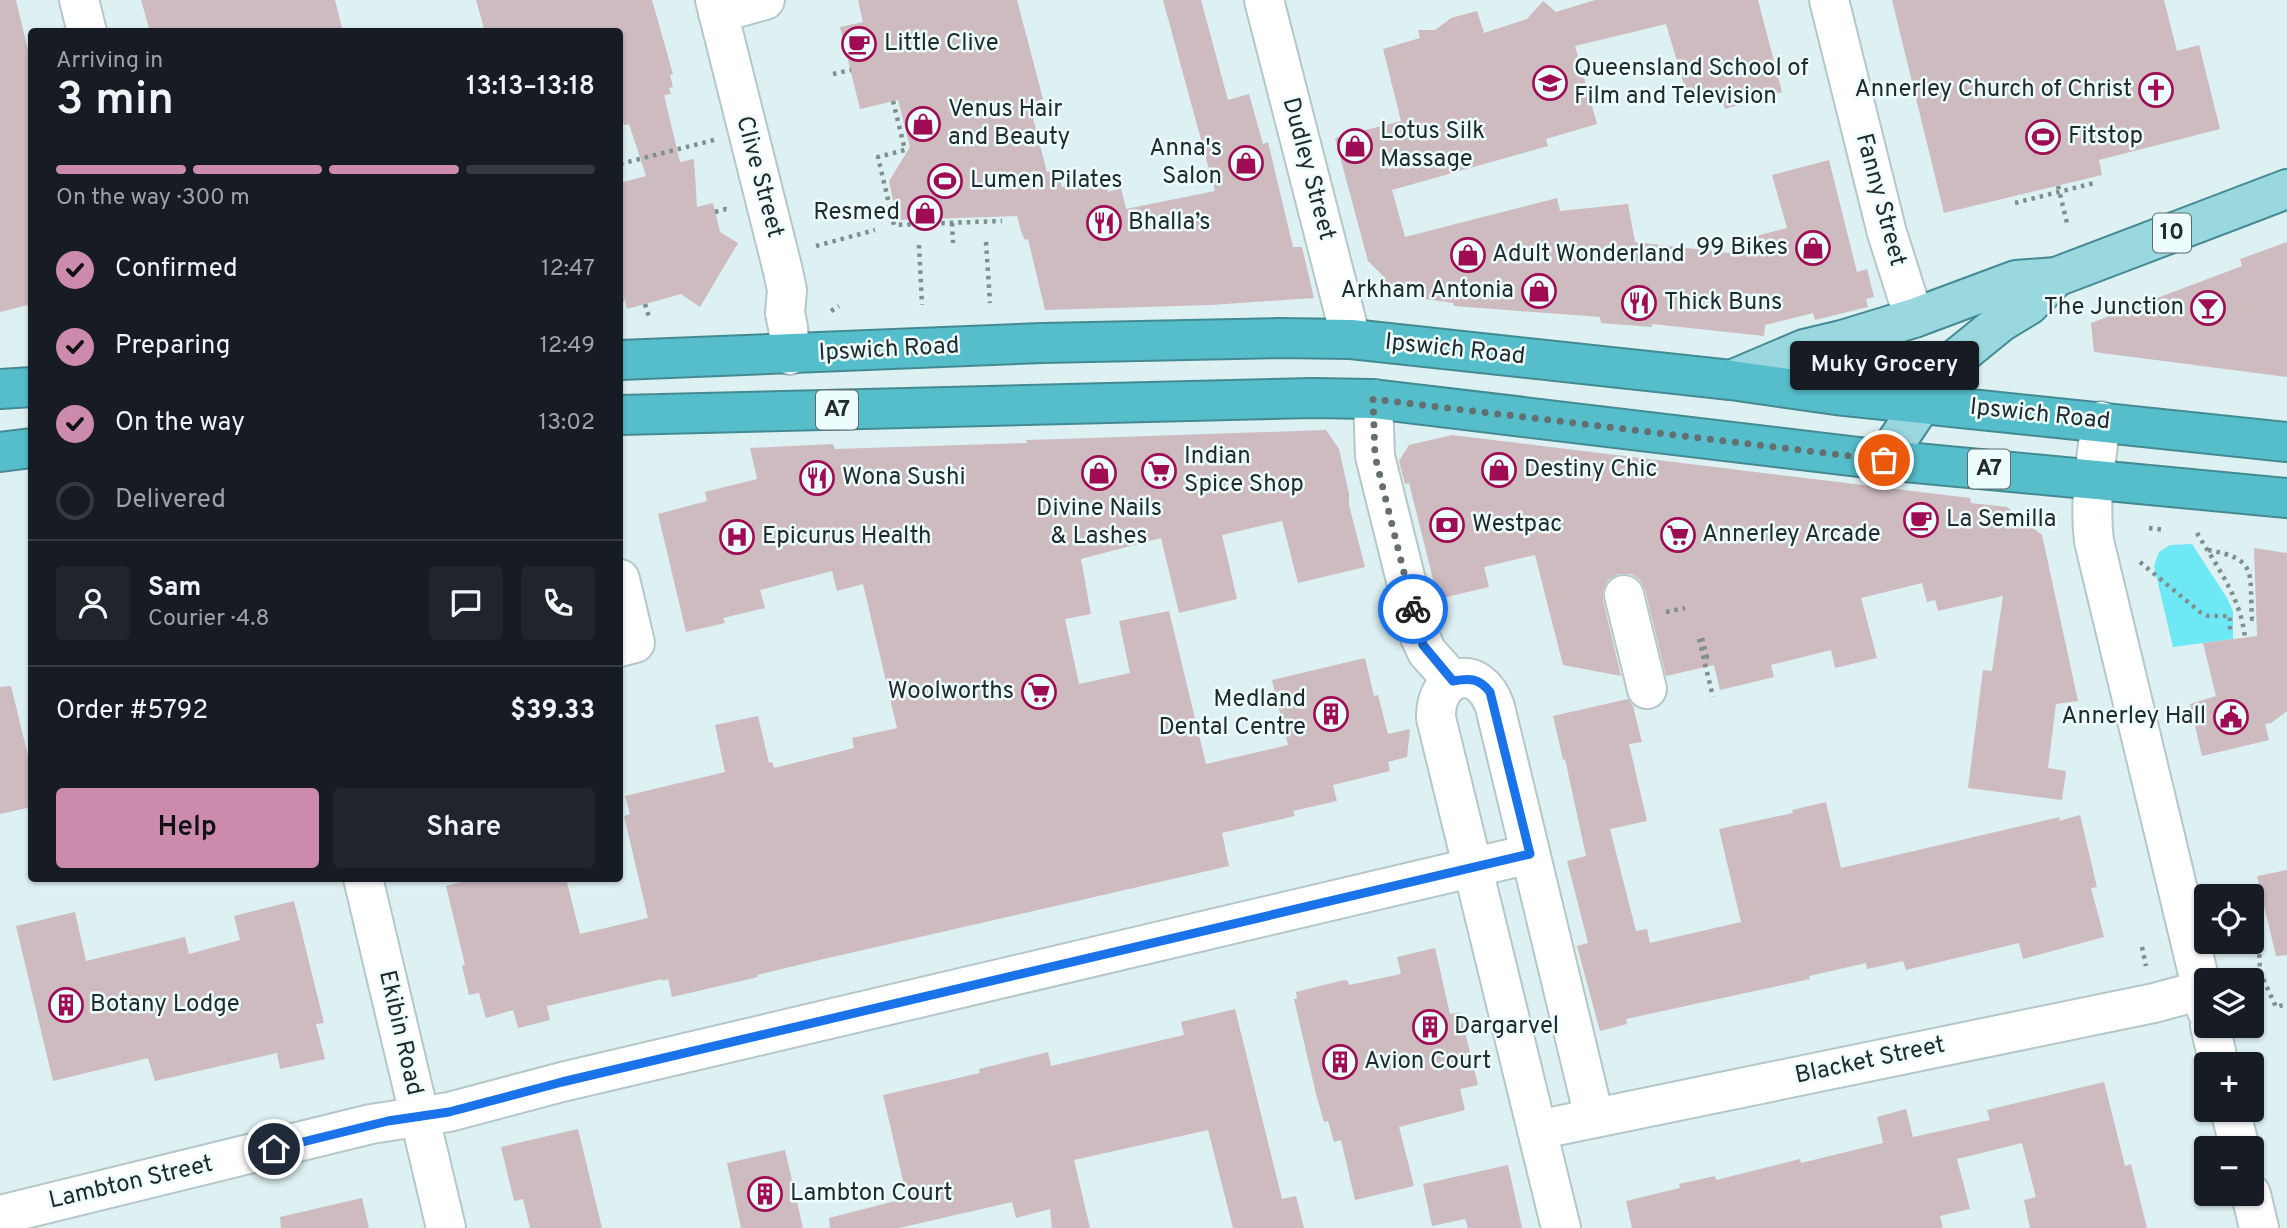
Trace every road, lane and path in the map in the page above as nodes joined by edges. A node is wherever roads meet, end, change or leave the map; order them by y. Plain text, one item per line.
1 (79, 0) edge
2 (765, 0) edge
3 (1829, 0) edge
4 (1272, 2) edge
5 (716, 7) edge
6 (86, 28) edge
7 (851, 70) dead end
8 (833, 74) dead end
9 (893, 101) dead end
10 (719, 139) dead end
11 (623, 163) edge
12 (2095, 183) dead end
13 (2059, 189) junction
14 (2287, 189) edge
15 (2015, 203) dead end
16 (737, 211) dead end
17 (715, 212) dead end
18 (1002, 221) dead end
19 (952, 223) junction
20 (2068, 227) dead end
21 (875, 230) dead end
22 (986, 242) dead end
23 (953, 243) dead end
24 (919, 245) dead end
25 (816, 246) dead end
26 (2056, 277) junction
27 (990, 303) dead end
28 (645, 304) dead end
29 (922, 305) dead end
30 (839, 306) dead end
31 (831, 312) dead end
32 (649, 317) dead end
33 (1914, 318) junction
34 (1351, 339) junction
35 (790, 355) junction
36 (623, 360) edge
37 (1731, 380) junction
38 (28, 387) edge
39 (0, 389) edge
40 (1373, 399) junction
41 (1923, 402) junction
42 (623, 415) edge
43 (2101, 421) junction
44 (2287, 442) edge
45 (28, 448) edge
46 (0, 452) edge
47 (1884, 460) junction
48 (2094, 480) junction
49 (2287, 498) edge
50 (2149, 528) dead end
51 (2165, 530) dead end
52 (2197, 533) dead end
53 (2207, 550) junction
54 (2140, 562) dead end
55 (623, 592) edge
56 (1624, 595) dead end
57 (2243, 619) junction
58 (2230, 632) dead end
59 (2245, 638) dead end
60 (1701, 639) dead end
61 (623, 647) edge
62 (1453, 681) junction
63 (1647, 689) dead end
64 (1713, 697) dead end
65 (1530, 854) junction
66 (1473, 867) junction
67 (364, 882) edge
68 (2142, 947) dead end
69 (2196, 968) edge
70 (2147, 972) dead end
71 (2264, 980) edge
72 (2287, 1004) edge
73 (2194, 1009) edge
74 (419, 1117) junction
75 (1594, 1117) junction
76 (1537, 1130) junction
77 (2253, 1206) edge
78 (0, 1214) edge
79 (446, 1228) edge
80 (1561, 1228) edge
81 (2259, 1228) edge

1 - 6 street
2 - 5 street
3 - 33 street, Fanny Street
4 - 34 street, Dudley Street
5 - 35 street, Clive Street
7 - 8 path
9 - 19 path
10 - 11 path
12 - 13 path
13 - 15 path
13 - 20 path
14 - 26 main road, 10
16 - 17 path
18 - 19 path
19 - 23 path
21 - 25 path
22 - 27 path
24 - 29 path
26 - 33 main road, 10
26 - 41 main road, 10
28 - 32 path
30 - 31 path
33 - 37 main road, 10
34 - 35 highway, Ipswich Road / A7
34 - 37 highway, Ipswich Road / A7
35 - 36 highway, Ipswich Road / A7
37 - 41 highway, Ipswich Road / A7
38 - 39 highway
40 - 42 highway, A7
40 - 47 highway, A7
40 - 62 street
41 - 43 highway, Ipswich Road / A7
41 - 47 main road, 10
43 - 44 highway, Ipswich Road / A7
43 - 48 street
45 - 46 highway
47 - 48 highway, A7
48 - 49 highway, A7
48 - 69 street
50 - 51 path
52 - 53 path
53 - 57 path
53 - 57 path
54 - 58 path
55 - 61 street
56 - 63 street
57 - 59 path
60 - 64 path
62 - 65 street
62 - 66 street
65 - 66 street, Lambton Street
65 - 75 street
66 - 74 street, Lambton Street
66 - 76 street
67 - 74 street, Ekibin Road
68 - 70 path
71 - 72 path
73 - 75 street, Blacket Street
74 - 78 street, Lambton Street
74 - 79 street, Ekibin Road
75 - 76 street, Blacket Street
76 - 80 street
77 - 81 street

